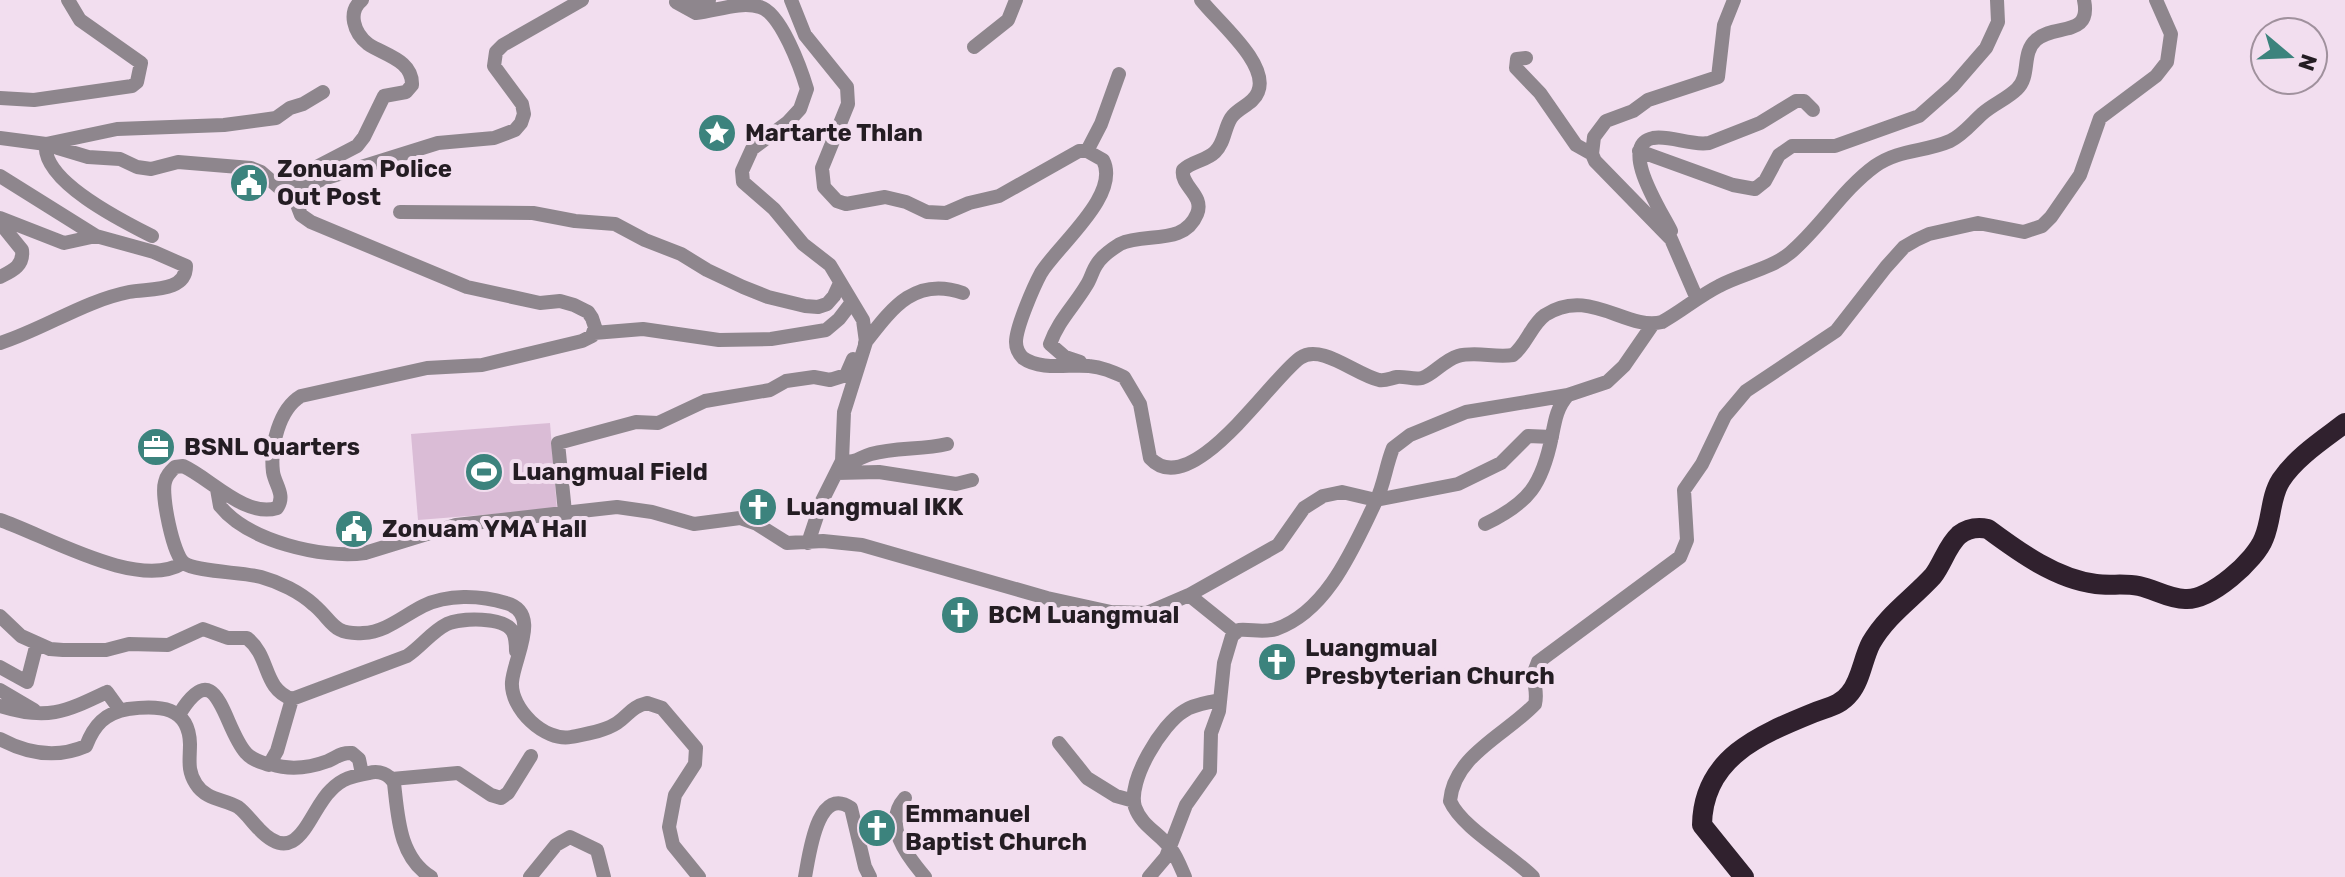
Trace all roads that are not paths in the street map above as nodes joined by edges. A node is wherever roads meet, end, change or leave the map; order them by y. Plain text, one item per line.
1 (68, 0) edge
2 (362, 0) edge
3 (582, 0) edge
4 (709, 0) edge
5 (791, 0) edge
6 (1016, 0) edge
7 (1201, 0) edge
8 (1734, 0) edge
9 (1997, 0) edge
10 (2084, 0) edge
11 (2156, 0) edge
12 (675, 1) edge
13 (974, 47) dead end
14 (1526, 58) dead end
15 (1119, 74) dead end
16 (323, 92) dead end
17 (0, 98) edge
18 (1813, 110) dead end
19 (0, 138) edge
20 (49, 144) junction
21 (1087, 151) junction
22 (1639, 151) junction
23 (1592, 154) junction
24 (0, 176) edge
25 (283, 191) junction
26 (296, 202) junction
27 (400, 212) dead end
28 (0, 220) edge
29 (96, 236) junction
30 (152, 236) dead end
31 (1671, 239) junction
32 (0, 277) edge
33 (840, 283) junction
34 (963, 293) dead end
35 (1697, 299) junction
36 (852, 302) junction
37 (1653, 324) junction
38 (594, 333) junction
39 (866, 342) junction
40 (0, 343) edge
41 (1091, 366) junction
42 (1568, 395) junction
43 (2345, 423) edge
44 (1552, 437) junction
45 (947, 444) dead end
46 (840, 467) junction
47 (972, 480) dead end
48 (217, 489) junction
49 (1376, 500) junction
50 (565, 512) junction
51 (0, 520) edge
52 (1485, 524) dead end
53 (808, 543) junction
54 (183, 563) junction
55 (1189, 595) junction
56 (0, 616) edge
57 (1235, 632) junction
58 (37, 643) junction
59 (517, 658) junction
60 (0, 667) edge
61 (0, 690) edge
62 (292, 699) junction
63 (1219, 700) junction
64 (0, 706) edge
65 (120, 710) junction
66 (180, 713) junction
67 (37, 714) junction
68 (0, 739) edge
69 (1059, 743) dead end
70 (531, 756) dead end
71 (271, 764) junction
72 (362, 774) junction
73 (392, 779) junction
74 (905, 798) dead end
75 (1134, 801) junction
76 (1171, 848) junction
77 (431, 877) edge
78 (530, 877) edge
79 (604, 877) edge
80 (699, 877) edge
81 (805, 877) edge
82 (870, 877) edge
83 (925, 877) edge
84 (1149, 877) edge
85 (1185, 877) edge
86 (1533, 877) edge
87 (1744, 877) edge

1 - 17 street
2 - 25 street
3 - 26 street
4 - 12 street
5 - 21 street
6 - 13 street
7 - 41 street
8 - 23 street
9 - 22 street
10 - 35 street
11 - 86 street
12 - 33 street
14 - 23 street
15 - 21 street
16 - 20 street
18 - 22 street
19 - 20 street
20 - 25 street
20 - 30 street
21 - 41 street
22 - 31 street
23 - 31 street
24 - 29 street
25 - 26 street
26 - 38 street
27 - 33 street
28 - 29 street
28 - 32 street
29 - 40 street
31 - 35 street
33 - 36 street
34 - 39 street
35 - 37 street
36 - 38 street
36 - 39 street
37 - 41 street
37 - 42 street
38 - 48 street
39 - 46 street
39 - 50 street
42 - 44 street
42 - 49 street
43 - 87 highway
44 - 49 street
44 - 52 street
45 - 46 street
46 - 47 street
46 - 53 street
48 - 50 street
48 - 54 street
49 - 55 street
49 - 57 street
50 - 53 street
51 - 54 street
53 - 55 street
54 - 59 street
55 - 57 street
56 - 58 street
57 - 63 street
58 - 60 street
58 - 62 street
59 - 62 street
59 - 80 street
61 - 67 street
62 - 71 street
63 - 75 street
63 - 76 street
64 - 67 street
65 - 66 street
65 - 67 street
65 - 68 street
66 - 71 street
66 - 72 street
69 - 75 street
70 - 73 street
71 - 72 street
72 - 73 street
73 - 77 street
74 - 83 street
75 - 76 street
76 - 84 street
76 - 85 street
78 - 79 street
81 - 82 street

